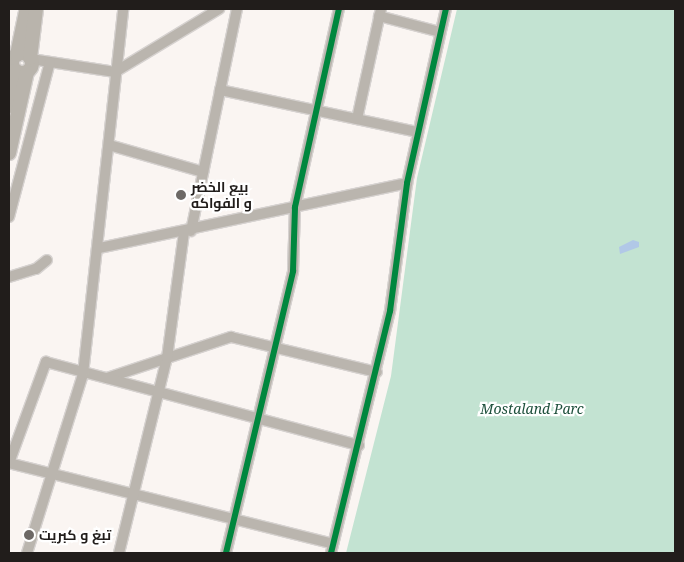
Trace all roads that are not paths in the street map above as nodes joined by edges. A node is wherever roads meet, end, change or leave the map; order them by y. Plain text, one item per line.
1 (27, 9) edge
2 (36, 9) edge
3 (123, 9) edge
4 (219, 9) edge
5 (236, 9) edge
6 (339, 9) edge
7 (446, 9) edge
8 (380, 13) edge
9 (440, 32) junction
10 (50, 62) junction
11 (24, 63) junction
12 (116, 72) junction
13 (220, 90) junction
14 (9, 106) edge
15 (317, 112) junction
16 (357, 119) junction
17 (418, 132) junction
18 (109, 145) junction
19 (9, 153) edge
20 (203, 172) junction
21 (407, 182) junction
22 (296, 207) junction
23 (9, 217) edge
24 (187, 231) junction
25 (99, 248) junction
26 (48, 260) dead end
27 (9, 277) edge
28 (277, 349) junction
29 (167, 358) junction
30 (377, 372) junction
31 (83, 374) junction
32 (106, 378) junction
33 (160, 393) junction
34 (259, 420) junction
35 (359, 445) junction
36 (9, 463) edge
37 (54, 474) junction
38 (134, 493) junction
39 (234, 519) junction
40 (332, 549) edge
41 (27, 553) edge
42 (119, 553) edge
43 (226, 553) edge

1 - 11 street
2 - 11 street
3 - 12 street
4 - 12 street
5 - 13 street
6 - 15 street
7 - 9 street
8 - 9 street
8 - 16 street
9 - 17 street
10 - 11 street
10 - 12 street
10 - 23 street
11 - 14 street
11 - 19 street
12 - 18 street
13 - 15 street
13 - 20 street
15 - 16 street
15 - 22 street
16 - 17 street
17 - 21 street
18 - 20 street
18 - 25 street
20 - 24 street
21 - 22 street
21 - 30 street
22 - 24 street
22 - 28 street
24 - 25 street
24 - 29 street
25 - 31 street
26 - 27 street
28 - 29 street
28 - 30 street
28 - 34 street
29 - 32 street
29 - 33 street
30 - 35 street
31 - 32 street
31 - 36 street
31 - 37 street
32 - 33 street
33 - 34 street
33 - 38 street
34 - 35 street
34 - 39 street
35 - 40 street
36 - 37 street
37 - 38 street
37 - 41 street
38 - 39 street
38 - 42 street
39 - 40 street
39 - 43 street

